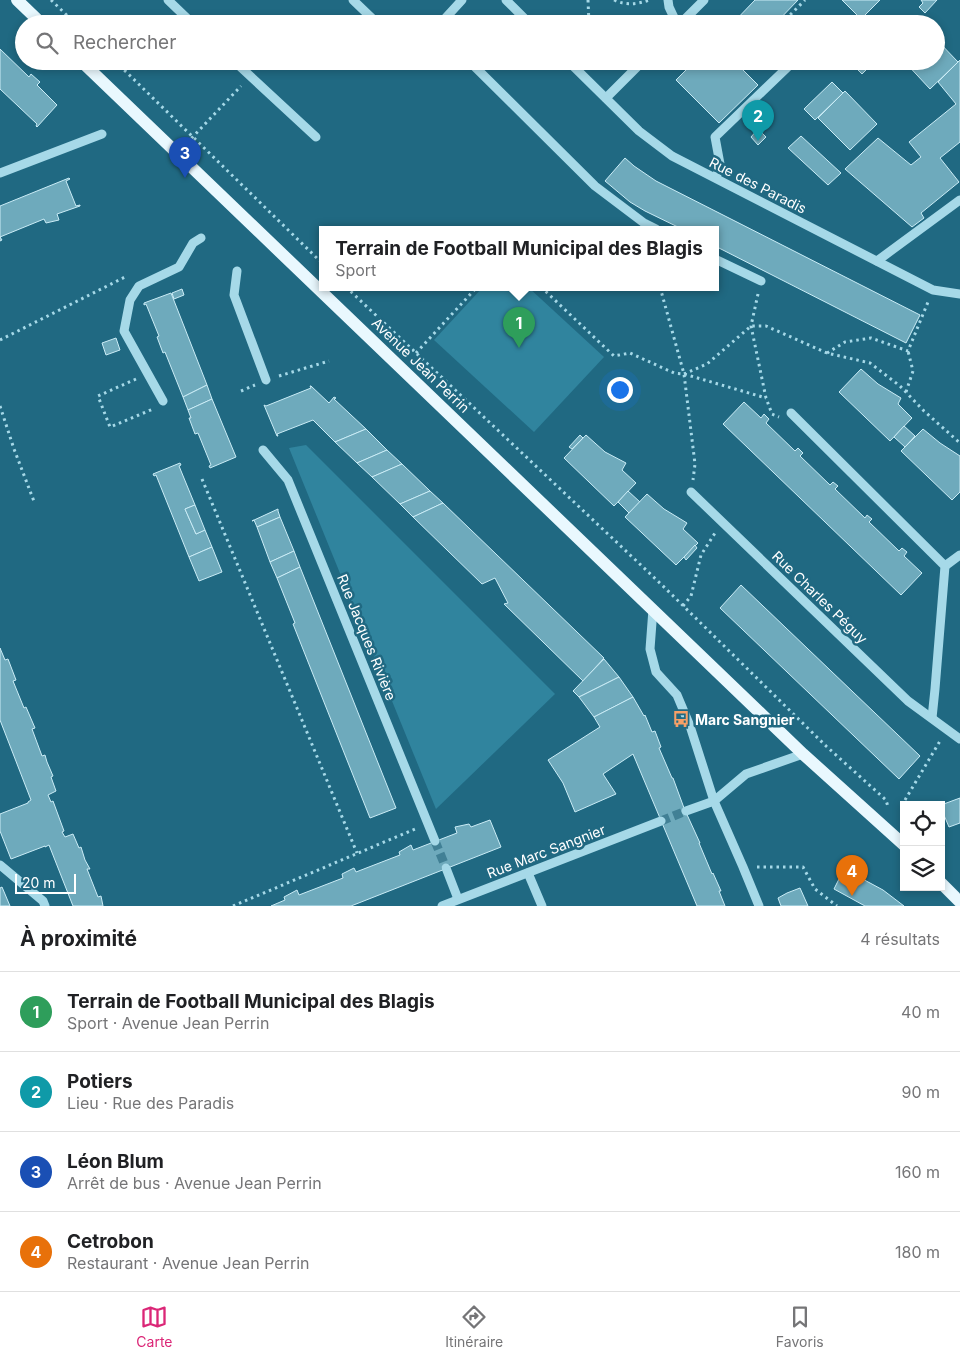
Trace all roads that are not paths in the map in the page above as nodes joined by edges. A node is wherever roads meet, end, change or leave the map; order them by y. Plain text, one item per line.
1 (17, 0) edge
2 (168, 0) edge
3 (353, 0) edge
4 (462, 0) edge
5 (506, 0) edge
6 (668, 0) edge
7 (704, 0) edge
8 (33, 15) edge
9 (184, 15) edge
10 (369, 15) edge
11 (448, 15) edge
12 (521, 15) edge
13 (674, 15) edge
14 (688, 15) edge
15 (90, 70) edge
16 (244, 70) edge
17 (478, 70) edge
18 (577, 70) edge
19 (634, 70) edge
20 (785, 70) edge
21 (606, 98) junction
22 (102, 134) dead end
23 (316, 137) dead end
24 (0, 173) edge
25 (716, 178) junction
26 (960, 200) edge
27 (650, 226) edge
28 (202, 238) dead end
29 (719, 261) edge
30 (877, 261) junction
31 (237, 271) dead end
32 (761, 281) road end
33 (319, 289) edge
34 (321, 291) edge
35 (960, 294) edge
36 (266, 380) road end
37 (163, 401) dead end
38 (791, 413) dead end
39 (263, 450) dead end
40 (691, 492) road end
41 (960, 555) edge
42 (945, 566) junction
43 (653, 609) junction
44 (932, 718) junction
45 (960, 739) edge
46 (803, 754) junction
47 (714, 801) junction
48 (686, 811) tunnel mouth
49 (661, 821) tunnel mouth
50 (435, 841) tunnel mouth
51 (900, 841) edge
52 (0, 865) edge
53 (446, 868) tunnel mouth
54 (528, 873) junction
55 (945, 887) edge
56 (458, 899) junction
57 (960, 902) edge
58 (45, 906) edge
59 (442, 906) edge
60 (542, 906) edge
61 (759, 906) edge

1 - 8 main road
2 - 9 street
3 - 10 street
4 - 11 street
5 - 12 street
6 - 13 street
7 - 14 street
15 - 33 main road, Avenue Jean Perrin
16 - 23 street
17 - 27 street
18 - 21 street, Rue des Paradis
19 - 21 street
20 - 25 street
21 - 25 street, Rue des Paradis
22 - 24 street
25 - 30 street, Rue des Paradis
26 - 30 street
28 - 37 street
29 - 32 street
30 - 35 street, Rue des Paradis
31 - 36 street
34 - 43 main road, Avenue Jean Perrin
38 - 42 street
39 - 50 street, Rue Jacques Rivière
40 - 44 street, Rue Charles Péguy
41 - 42 street
42 - 44 street
43 - 46 main road, Avenue Jean Perrin
43 - 47 street
44 - 45 street, Rue Charles Péguy
46 - 47 street
46 - 51 main road, Avenue Jean Perrin
47 - 48 street
47 - 61 street
49 - 54 street, Rue Marc Sangnier
52 - 58 street
53 - 56 street
54 - 56 street, Rue Marc Sangnier
54 - 60 street
55 - 57 main road
56 - 59 street, Rue Marc Sangnier

